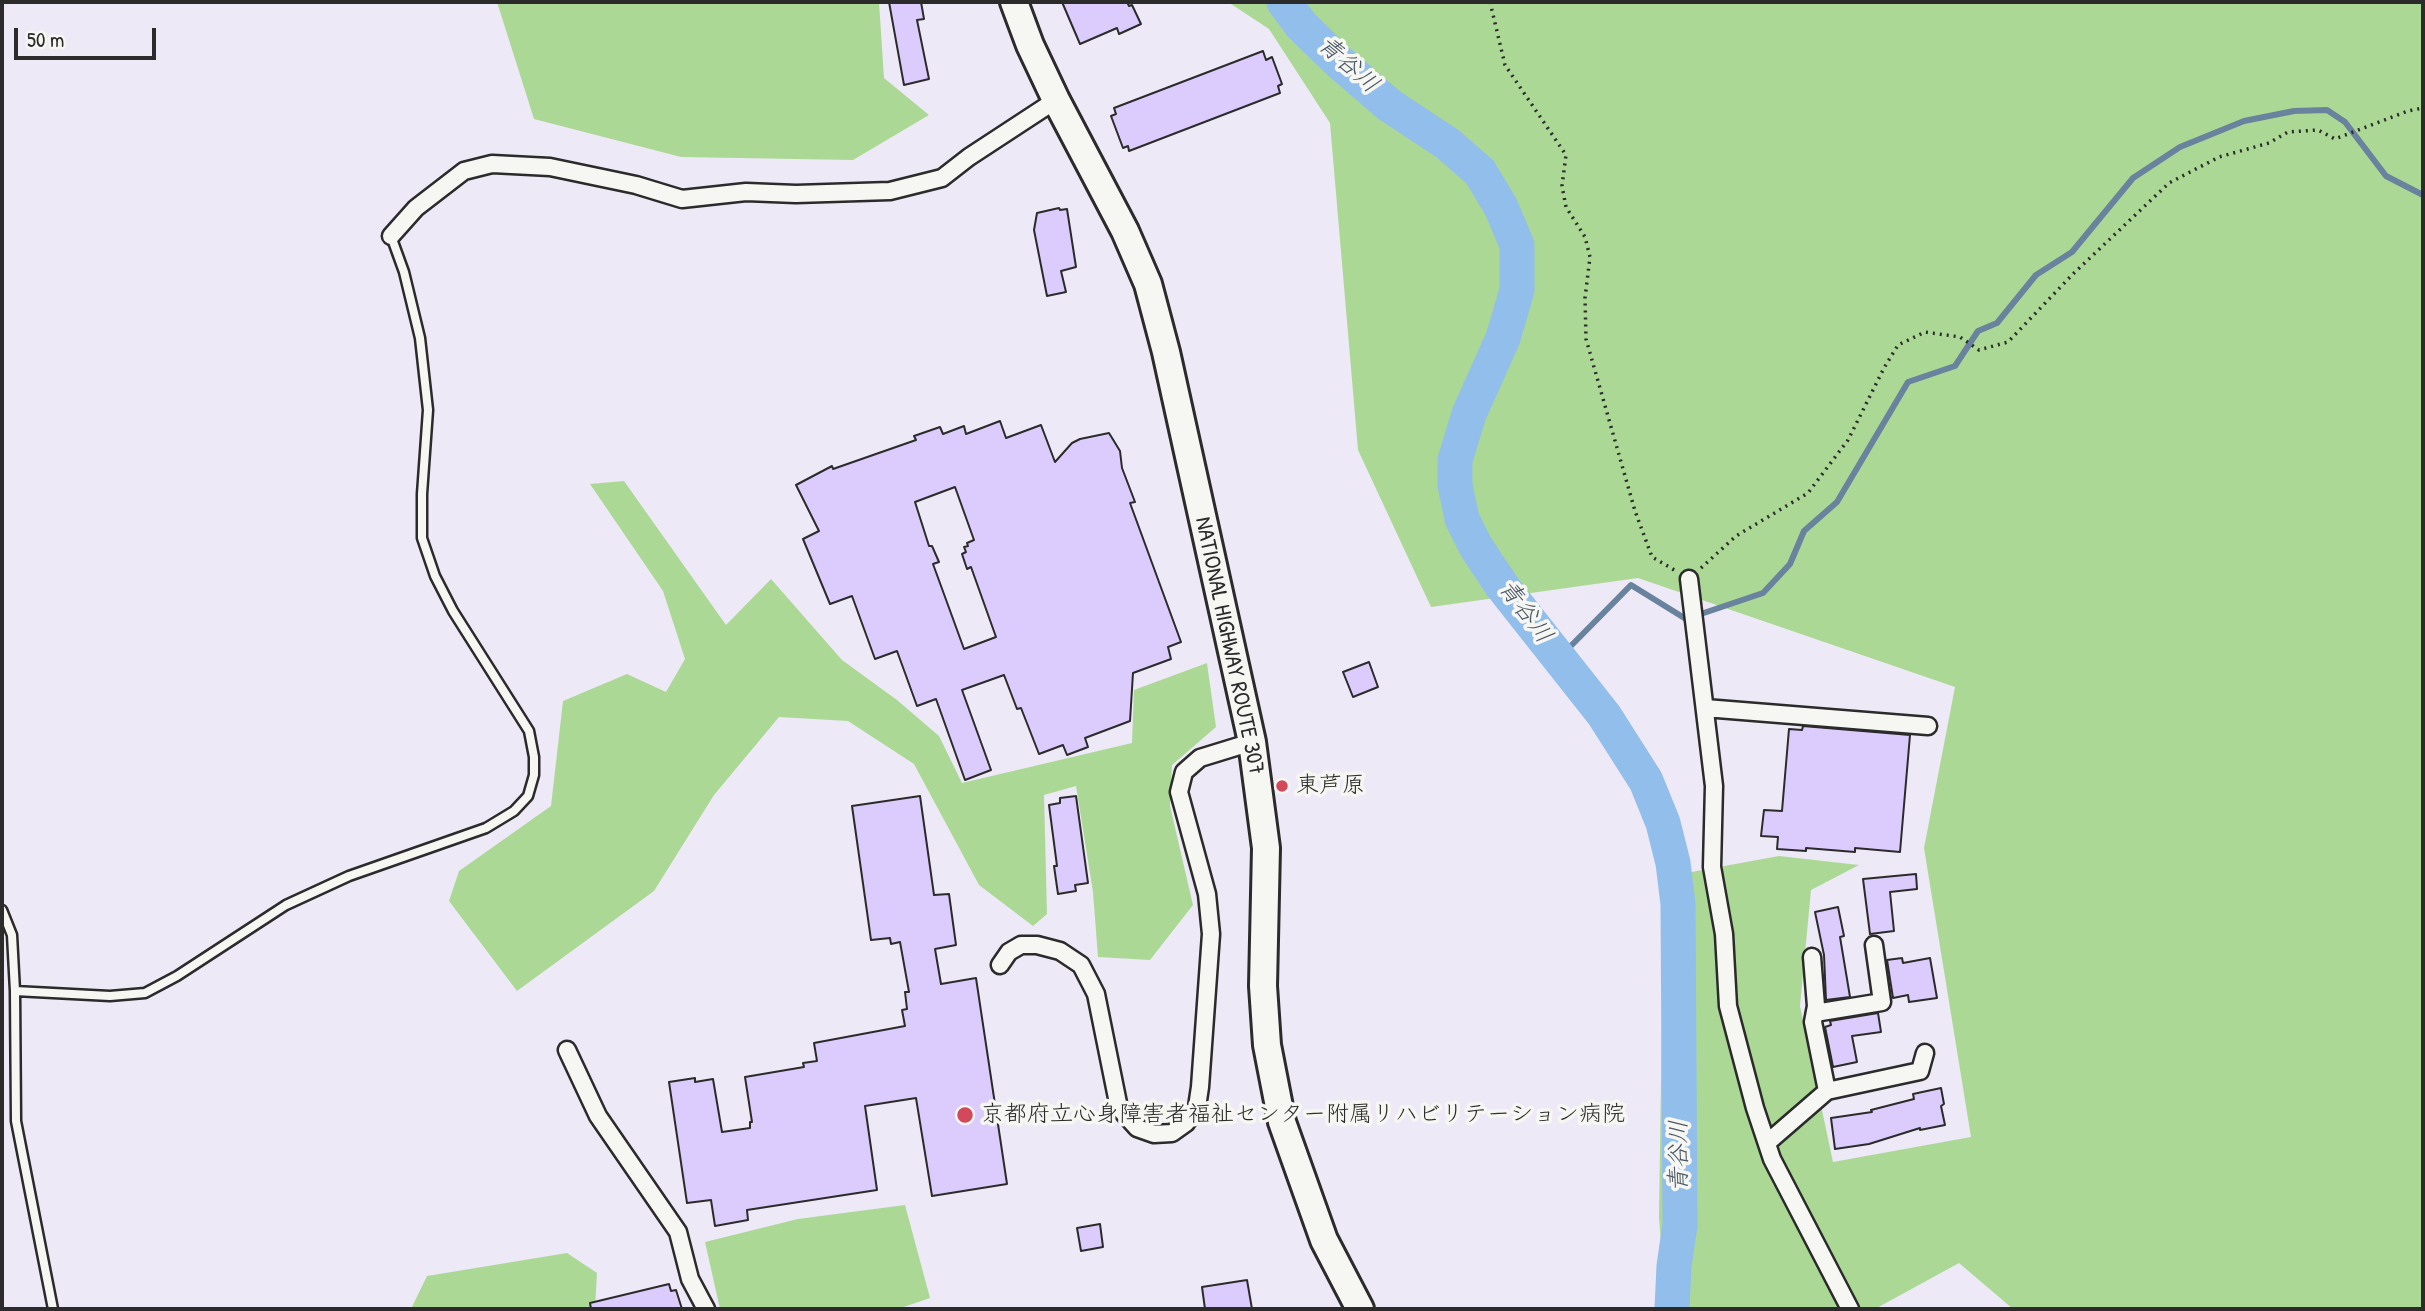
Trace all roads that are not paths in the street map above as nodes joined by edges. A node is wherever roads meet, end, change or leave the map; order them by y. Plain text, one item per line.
1 (1014, 2) edge
2 (1056, 100) junction
3 (391, 236) joint
4 (1689, 579) road end
5 (1705, 708) junction
6 (1928, 726) dead end
7 (1252, 742) junction
8 (2, 910) edge
9 (1874, 945) dead end
10 (1812, 957) dead end
11 (1000, 965) dead end
12 (15, 991) junction
13 (1815, 1013) junction
14 (567, 1049) dead end
15 (1925, 1053) dead end
16 (1827, 1091) junction
17 (1767, 1143) junction
18 (52, 1309) edge
19 (706, 1309) edge
20 (1360, 1309) edge
21 (1850, 1309) edge

1 - 2 highway, NATIONAL HIGHWAY ROUTE 307
2 - 3 street
2 - 7 highway, NATIONAL HIGHWAY ROUTE 307
3 - 12 lane
4 - 5 street
5 - 6 street
5 - 17 street
7 - 11 street
7 - 20 highway, NATIONAL HIGHWAY ROUTE 307
8 - 12 lane
9 - 13 street
10 - 13 street
12 - 18 lane
13 - 16 street
14 - 19 street
15 - 16 street
16 - 17 street
17 - 21 street

